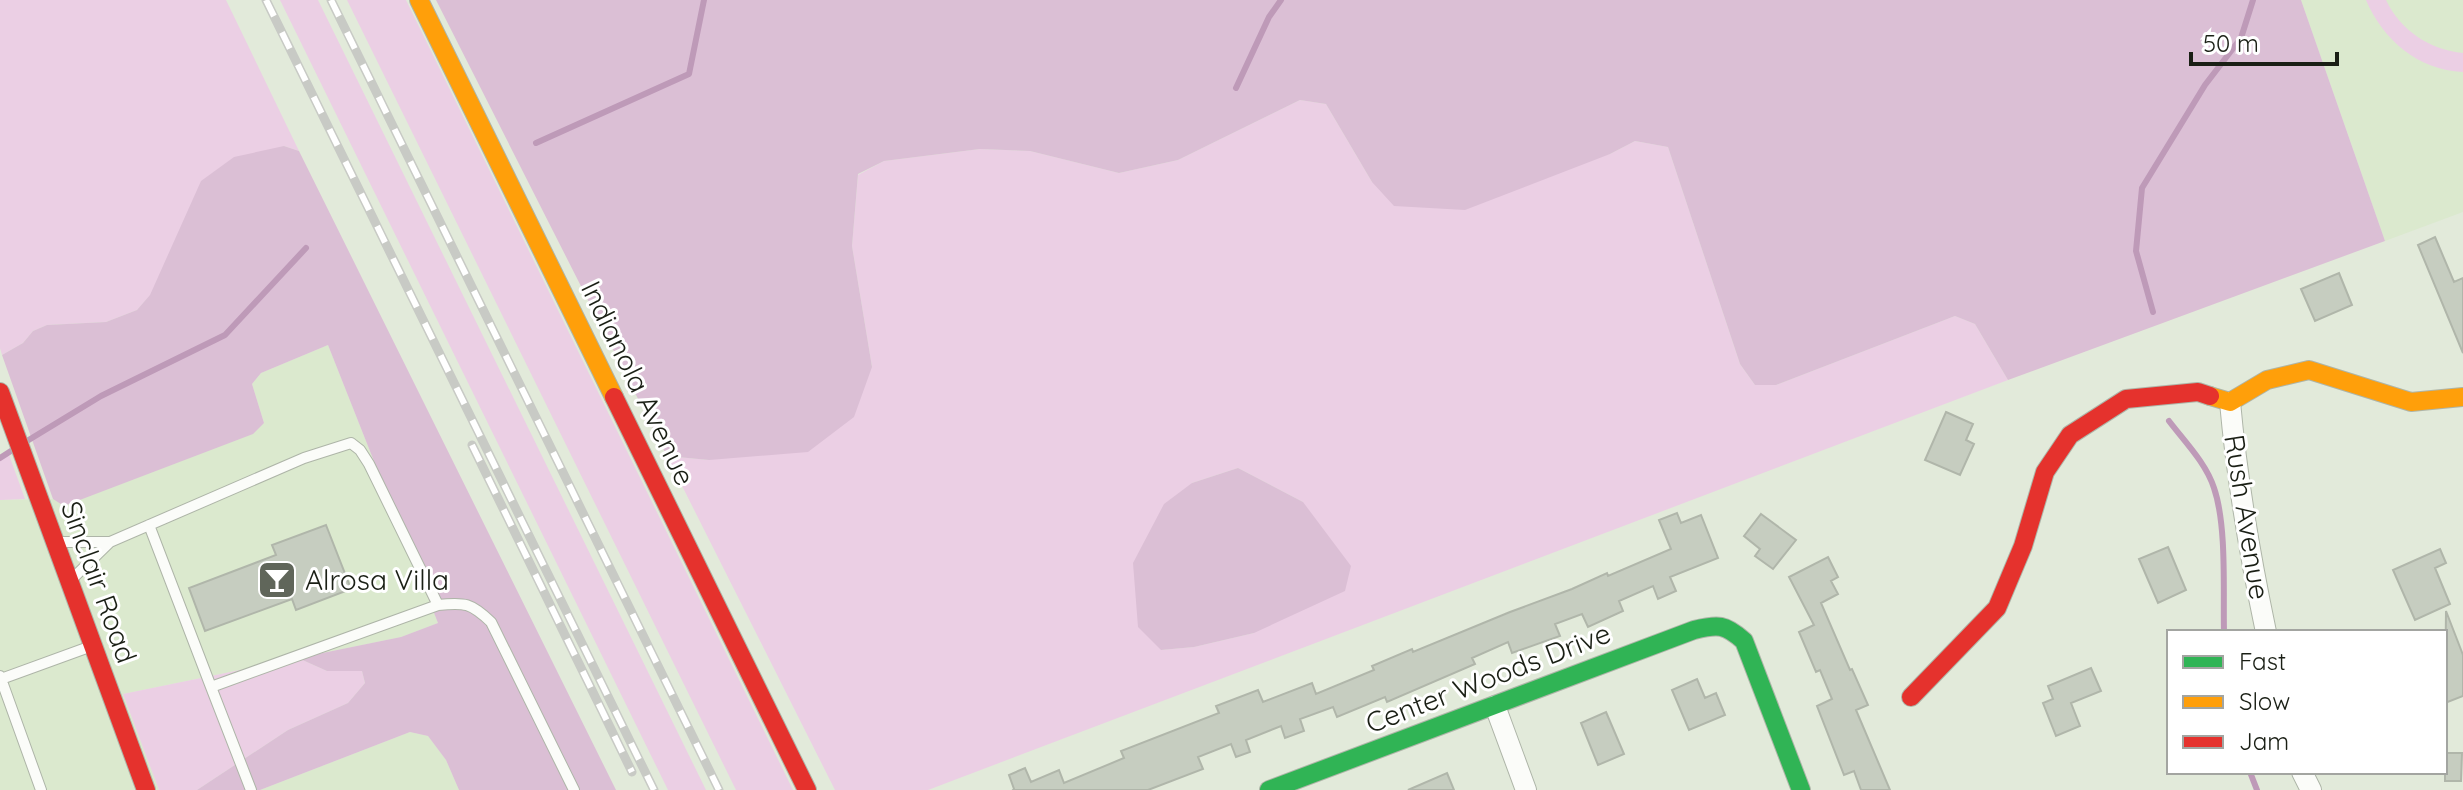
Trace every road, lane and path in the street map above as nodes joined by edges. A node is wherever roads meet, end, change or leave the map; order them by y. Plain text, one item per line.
1 (419, 0) edge
2 (0, 392) edge
3 (2463, 397) edge
4 (2230, 402) junction
5 (149, 525) junction
6 (55, 541) junction
7 (110, 542) junction
8 (70, 582) junction
9 (438, 605) junction
10 (2266, 630) edge
11 (93, 646) junction
12 (0, 678) edge
13 (211, 687) junction
14 (1911, 697) dead end
15 (1495, 706) junction
16 (41, 790) edge
17 (146, 790) edge
18 (251, 790) edge
19 (574, 790) edge
20 (807, 790) edge
21 (1269, 790) edge
22 (1526, 790) edge
23 (1801, 790) edge

1 - 20 street, Indianola Avenue
2 - 6 street, Sinclair Road
3 - 4 street
4 - 10 street, Rush Avenue
4 - 14 street
5 - 7 lane
5 - 9 lane
5 - 13 lane
6 - 7 lane
6 - 8 street, Sinclair Road
7 - 8 lane
8 - 11 street, Sinclair Road
9 - 13 lane
9 - 19 lane
11 - 12 lane
11 - 17 street, Sinclair Road
12 - 16 lane
13 - 18 lane
15 - 21 street, Center Woods Drive
15 - 22 street
15 - 23 street, Center Woods Drive

